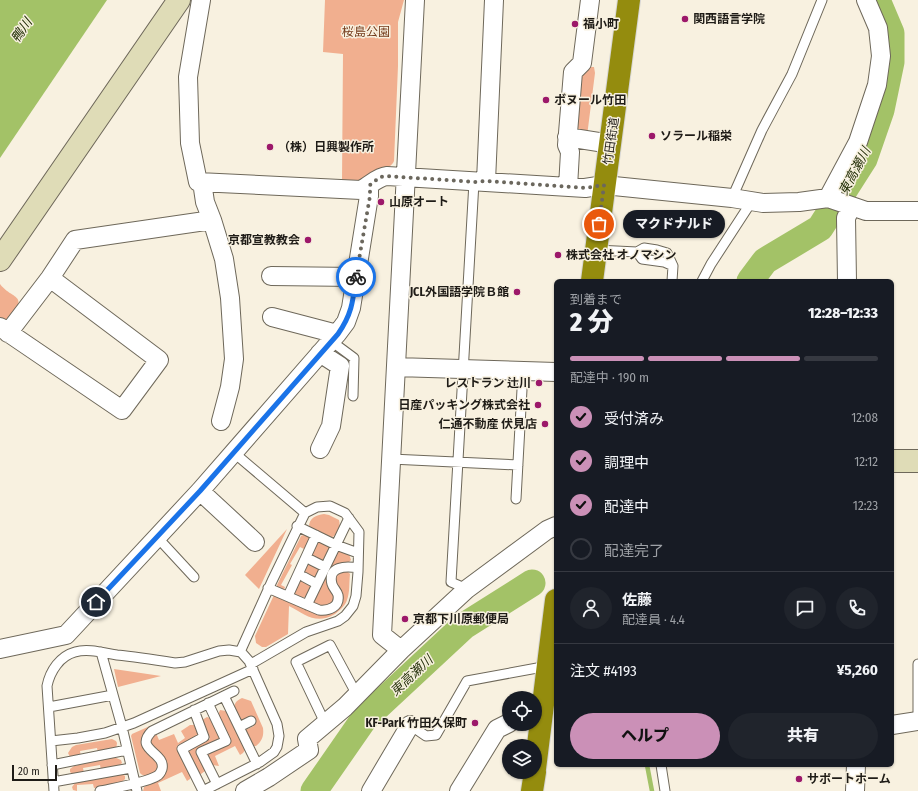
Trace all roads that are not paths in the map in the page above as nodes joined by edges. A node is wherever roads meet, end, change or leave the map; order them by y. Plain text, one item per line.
1 (179, 0) edge
2 (201, 0) edge
3 (415, 0) edge
4 (494, 0) edge
5 (590, 0) edge
6 (629, 0) edge
7 (822, 0) edge
8 (866, 0) edge
9 (567, 137) junction
10 (611, 144) junction
11 (405, 178) junction
12 (202, 182) junction
13 (480, 182) junction
14 (370, 185) junction
15 (604, 185) junction
16 (568, 187) junction
17 (732, 198) junction
18 (828, 198) junction
19 (752, 201) junction
20 (851, 207) junction
21 (918, 211) edge
22 (212, 220) junction
23 (596, 250) junction
24 (0, 260) edge
25 (271, 276) dead end
26 (356, 276) junction
27 (50, 278) junction
28 (592, 279) edge
29 (672, 279) edge
30 (703, 279) edge
31 (847, 279) edge
32 (272, 317) dead end
33 (4, 330) edge
34 (329, 343) junction
35 (396, 367) junction
36 (464, 369) junction
37 (523, 371) junction
38 (554, 372) edge
39 (353, 396) dead end
40 (221, 421) dead end
41 (320, 449) dead end
42 (239, 457) dead end
43 (391, 459) junction
44 (894, 461) edge
45 (918, 461) edge
46 (457, 462) junction
47 (518, 465) junction
48 (200, 491) junction
49 (516, 499) dead end
50 (305, 513) junction
51 (349, 518) junction
52 (297, 526) junction
53 (554, 527) edge
54 (316, 535) junction
55 (157, 537) junction
56 (255, 542) dead end
57 (336, 545) junction
58 (358, 553) junction
59 (311, 560) dead end
60 (325, 567) junction
61 (358, 568) junction
62 (194, 577) dead end
63 (304, 577) dead end
64 (317, 584) junction
65 (268, 588) junction
66 (467, 589) junction
67 (288, 596) junction
68 (307, 605) junction
69 (554, 616) edge
70 (0, 649) edge
71 (401, 650) junction
72 (101, 652) junction
73 (240, 652) junction
74 (918, 664) edge
75 (252, 666) junction
76 (548, 666) junction
77 (234, 691) dead end
78 (113, 695) junction
79 (357, 695) junction
80 (224, 696) junction
81 (542, 699) edge
82 (208, 703) junction
83 (49, 707) junction
84 (194, 710) junction
85 (251, 721) dead end
86 (918, 721) edge
87 (325, 723) junction
88 (410, 725) joint
89 (894, 725) edge
90 (502, 726) edge
91 (122, 727) junction
92 (239, 727) junction
93 (51, 741) junction
94 (127, 750) junction
95 (257, 764) junction
96 (52, 765) junction
97 (661, 767) edge
98 (856, 767) edge
99 (131, 768) junction
100 (534, 779) edge
101 (217, 784) junction
102 (54, 787) edge
103 (136, 787) edge
104 (100, 791) edge
105 (245, 791) edge
106 (371, 791) edge
107 (459, 791) edge
108 (532, 791) edge
109 (664, 791) edge
110 (855, 791) edge

1 - 24 street
2 - 12 street
3 - 11 street
4 - 13 street
5 - 9 street
6 - 10 highway, 竹田街道
7 - 17 lane
8 - 18 street
9 - 10 street
9 - 16 street
10 - 15 highway, 竹田街道
11 - 13 street
11 - 14 street
11 - 35 street
12 - 14 street
12 - 22 street
13 - 16 street
13 - 36 lane
14 - 26 street
15 - 16 street
15 - 17 street
15 - 23 highway, 竹田街道
17 - 19 street
18 - 19 street
18 - 20 street
19 - 30 lane
20 - 21 street
20 - 31 street
22 - 27 street
22 - 40 street
23 - 28 highway, 竹田街道
23 - 29 lane
25 - 26 street
26 - 34 street
27 - 33 street
27 - 33 street
32 - 34 street
34 - 39 lane
34 - 41 street
34 - 48 street
35 - 36 street
35 - 43 street
36 - 37 street
36 - 46 lane
37 - 38 street
37 - 47 lane
42 - 50 lane
43 - 46 lane
43 - 71 street
44 - 45 street
46 - 47 lane
46 - 66 lane
47 - 49 lane
48 - 55 street
48 - 56 street
50 - 51 lane
50 - 52 lane
51 - 57 lane
51 - 58 lane
52 - 54 lane
52 - 65 lane
53 - 66 street
54 - 57 lane
54 - 67 lane
55 - 62 lane
55 - 70 street
57 - 58 lane
57 - 60 lane
58 - 61 lane
59 - 60 lane
60 - 64 lane
61 - 68 lane
61 - 75 lane
63 - 64 lane
64 - 68 lane
65 - 67 lane
65 - 73 lane
66 - 71 street
67 - 68 lane
69 - 76 highway
71 - 79 street
72 - 73 lane
72 - 78 lane
72 - 83 lane
73 - 75 lane
74 - 86 lane
75 - 91 lane
75 - 95 lane
76 - 81 highway
76 - 88 lane
77 - 80 lane
78 - 83 lane
78 - 91 lane
79 - 87 street
79 - 87 lane
80 - 82 lane
80 - 92 lane
82 - 84 lane
82 - 101 lane
83 - 93 lane
84 - 101 lane
84 - 103 lane
85 - 92 lane
86 - 89 street
87 - 105 street
88 - 106 street
90 - 107 street
91 - 93 lane
91 - 94 lane
92 - 95 lane
93 - 96 lane
94 - 96 lane
94 - 99 lane
95 - 101 lane
96 - 102 lane
97 - 109 lane
98 - 110 street
99 - 102 lane
99 - 103 lane
100 - 108 highway
103 - 104 lane

